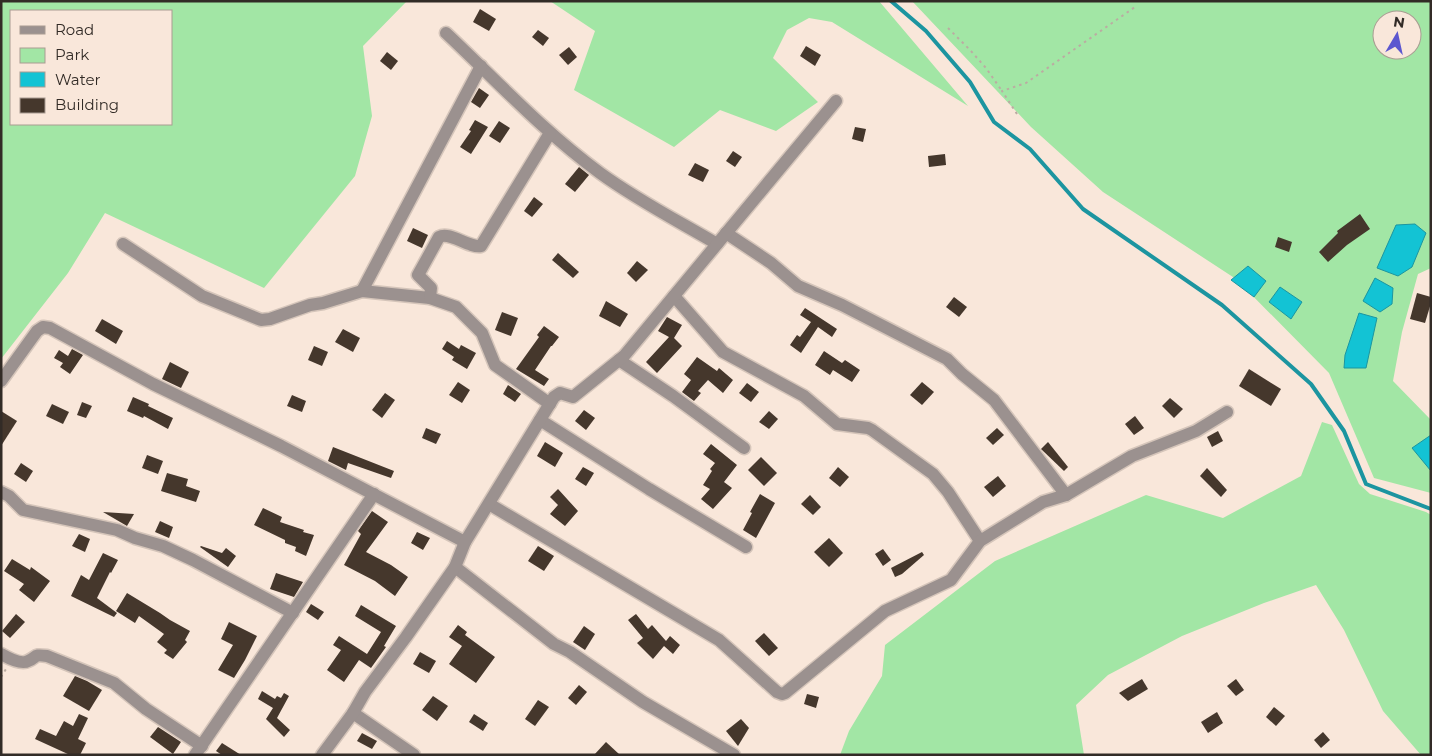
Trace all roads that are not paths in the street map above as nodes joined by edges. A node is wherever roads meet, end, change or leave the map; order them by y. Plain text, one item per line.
1 (446, 33) dead end
2 (481, 66) junction
3 (836, 101) dead end
4 (550, 134) junction
5 (726, 233) junction
6 (123, 244) dead end
7 (717, 244) junction
8 (362, 291) junction
9 (674, 296) junction
10 (430, 298) junction
11 (619, 360) junction
12 (1, 381) edge
13 (550, 404) junction
14 (1227, 412) dead end
15 (540, 420) junction
16 (744, 448) dead end
17 (1, 492) edge
18 (374, 494) junction
19 (1066, 495) junction
20 (488, 504) junction
21 (980, 541) junction
22 (465, 542) junction
23 (746, 547) dead end
24 (455, 567) junction
25 (293, 613) junction
26 (1, 654) edge
27 (353, 714) junction
28 (199, 750) edge
29 (322, 755) edge
30 (414, 755) edge
31 (734, 755) edge

1 - 2 street
2 - 4 street
2 - 8 street
3 - 5 street
4 - 7 street
4 - 10 street
5 - 7 street
5 - 19 street
6 - 8 street
7 - 9 street
8 - 10 street
9 - 11 street
9 - 21 street
10 - 13 street
11 - 13 street
11 - 16 street
12 - 18 street
13 - 15 street
14 - 19 street
15 - 20 street
15 - 23 street
17 - 25 street
18 - 22 street
18 - 25 street
19 - 21 street
20 - 21 street
20 - 22 street
22 - 24 street
24 - 27 street
24 - 31 street
25 - 28 street
26 - 28 street
27 - 29 street
27 - 30 street

